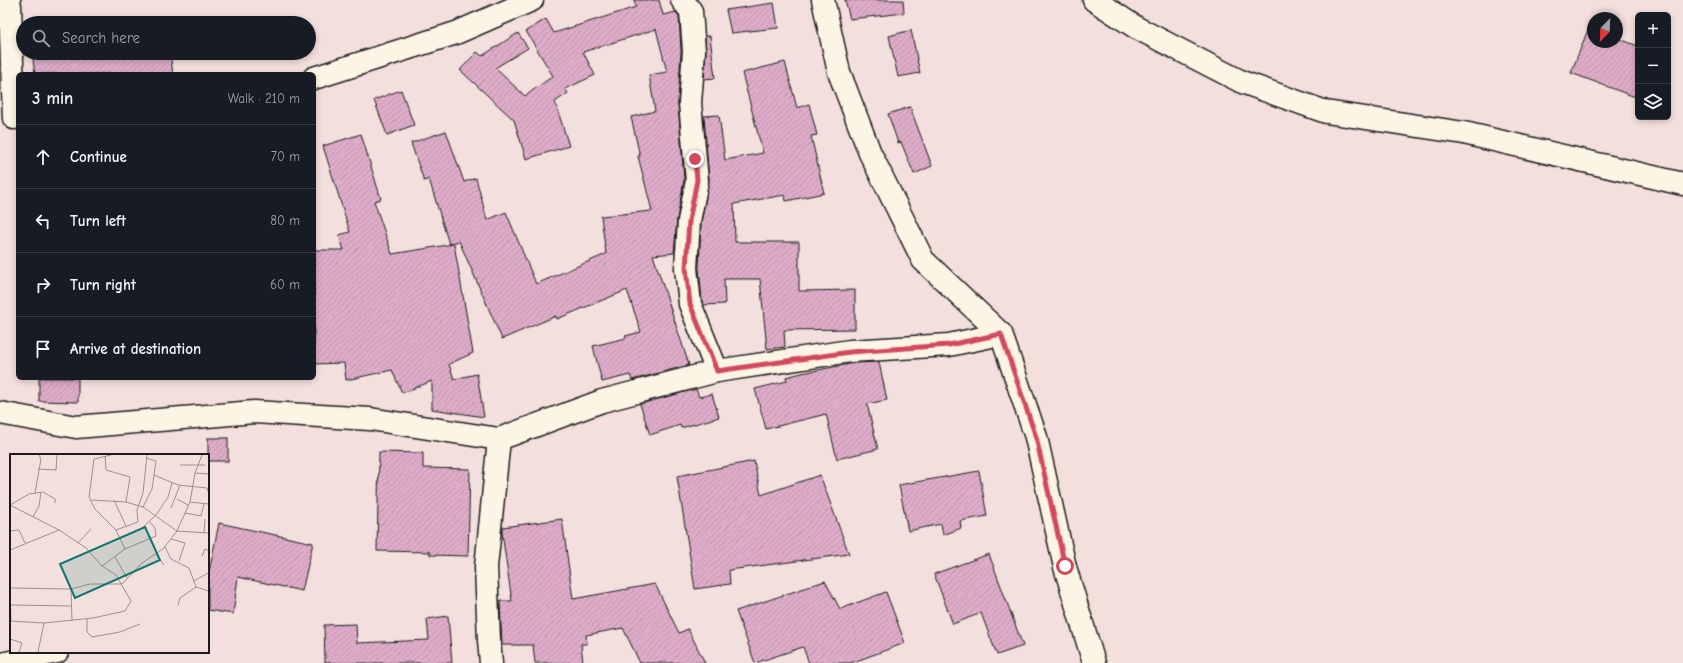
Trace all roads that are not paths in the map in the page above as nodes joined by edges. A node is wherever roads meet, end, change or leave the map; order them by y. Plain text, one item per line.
1 (9, 0) edge
2 (532, 0) edge
3 (682, 0) edge
4 (823, 0) edge
5 (1094, 0) edge
6 (316, 77) edge
7 (11, 119) edge
8 (1682, 180) edge
9 (1001, 334) junction
10 (717, 371) junction
11 (0, 413) edge
12 (499, 439) junction
13 (52, 653) edge
14 (6, 663) edge
15 (491, 663) edge
16 (1094, 663) edge

1 - 7 street
2 - 6 street
3 - 10 street
4 - 9 street
5 - 8 street
9 - 10 street
9 - 16 street
10 - 12 street
11 - 12 street
12 - 15 street
13 - 14 street

